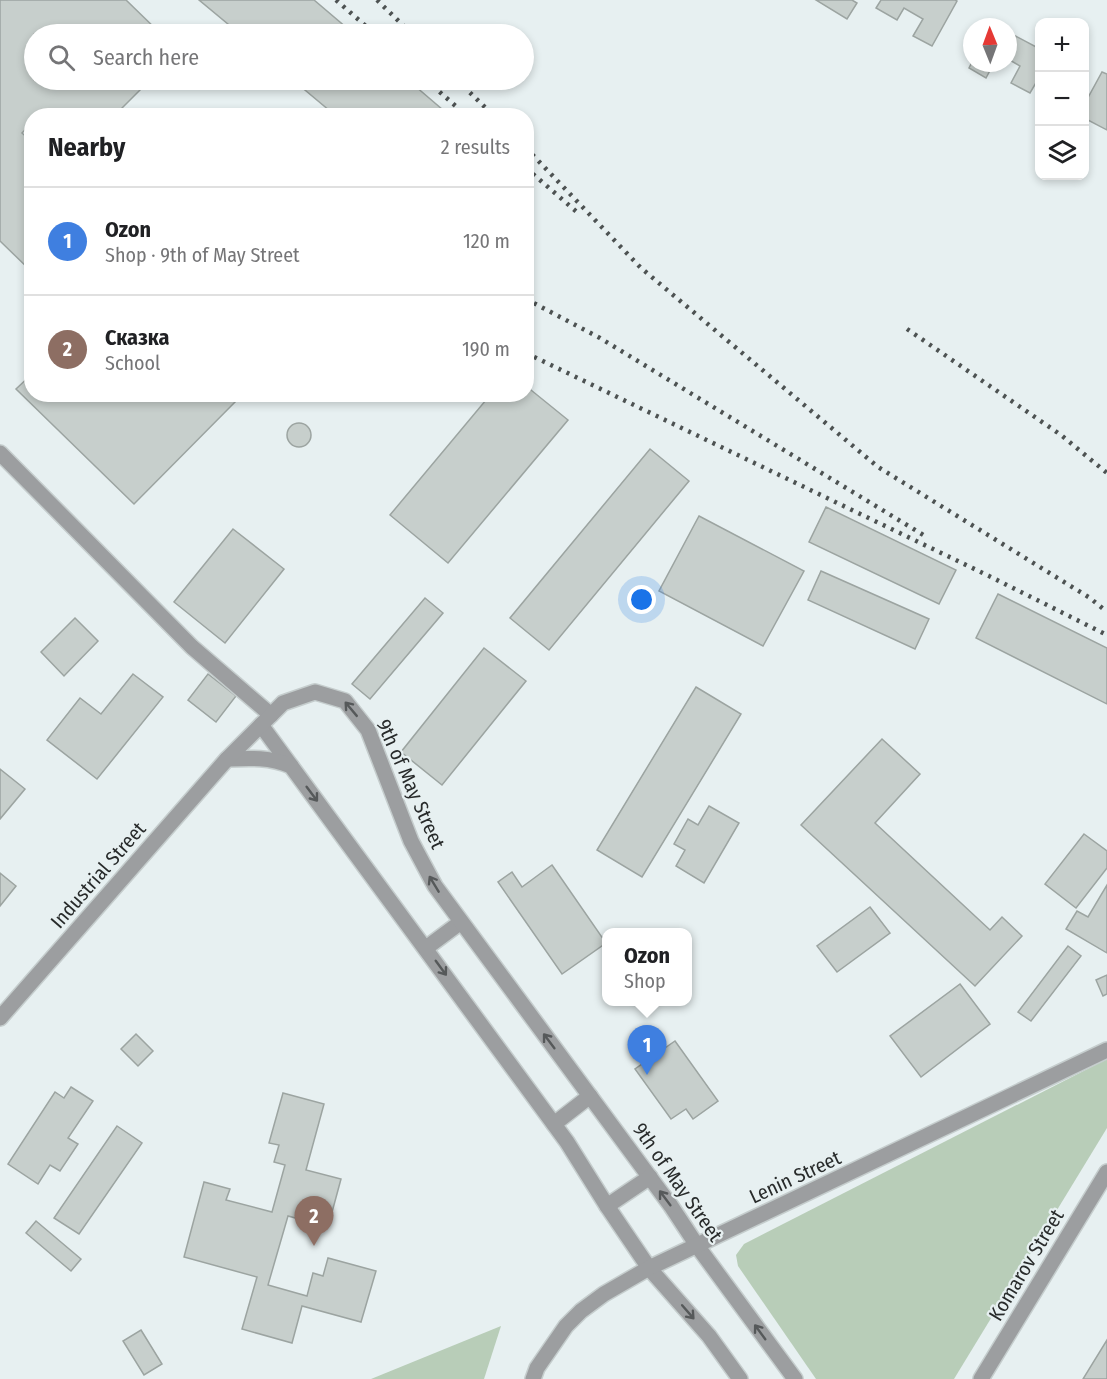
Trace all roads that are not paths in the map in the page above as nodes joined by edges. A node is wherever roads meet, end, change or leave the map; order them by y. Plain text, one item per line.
1 (0, 453) edge
2 (266, 720) junction
3 (227, 759) junction
4 (291, 766) junction
5 (461, 922) junction
6 (426, 948) junction
7 (0, 1018) edge
8 (1107, 1050) edge
9 (590, 1096) junction
10 (554, 1125) junction
11 (1107, 1172) edge
12 (650, 1177) junction
13 (607, 1206) junction
14 (698, 1247) junction
15 (649, 1268) junction
16 (533, 1379) edge
17 (740, 1379) edge
18 (795, 1379) edge
19 (981, 1379) edge

1 - 2 street
2 - 3 street, 9th of May Street
2 - 4 street
5 -> 2 street, 9th of May Street
3 - 4 street
3 - 7 street, Industrial Street
4 -> 6 street
5 - 6 street
9 -> 5 street, 9th of May Street
6 -> 10 street
8 - 14 street, Lenin Street
9 - 10 street
9 - 12 street, 9th of May Street
10 - 13 street
11 - 19 street, Komarov Street
12 - 13 street
14 -> 12 street, 9th of May Street
13 - 15 street
14 - 15 street, Lenin Street
18 -> 14 street, 9th of May Street
15 - 16 street, Lenin Street
15 -> 17 street

